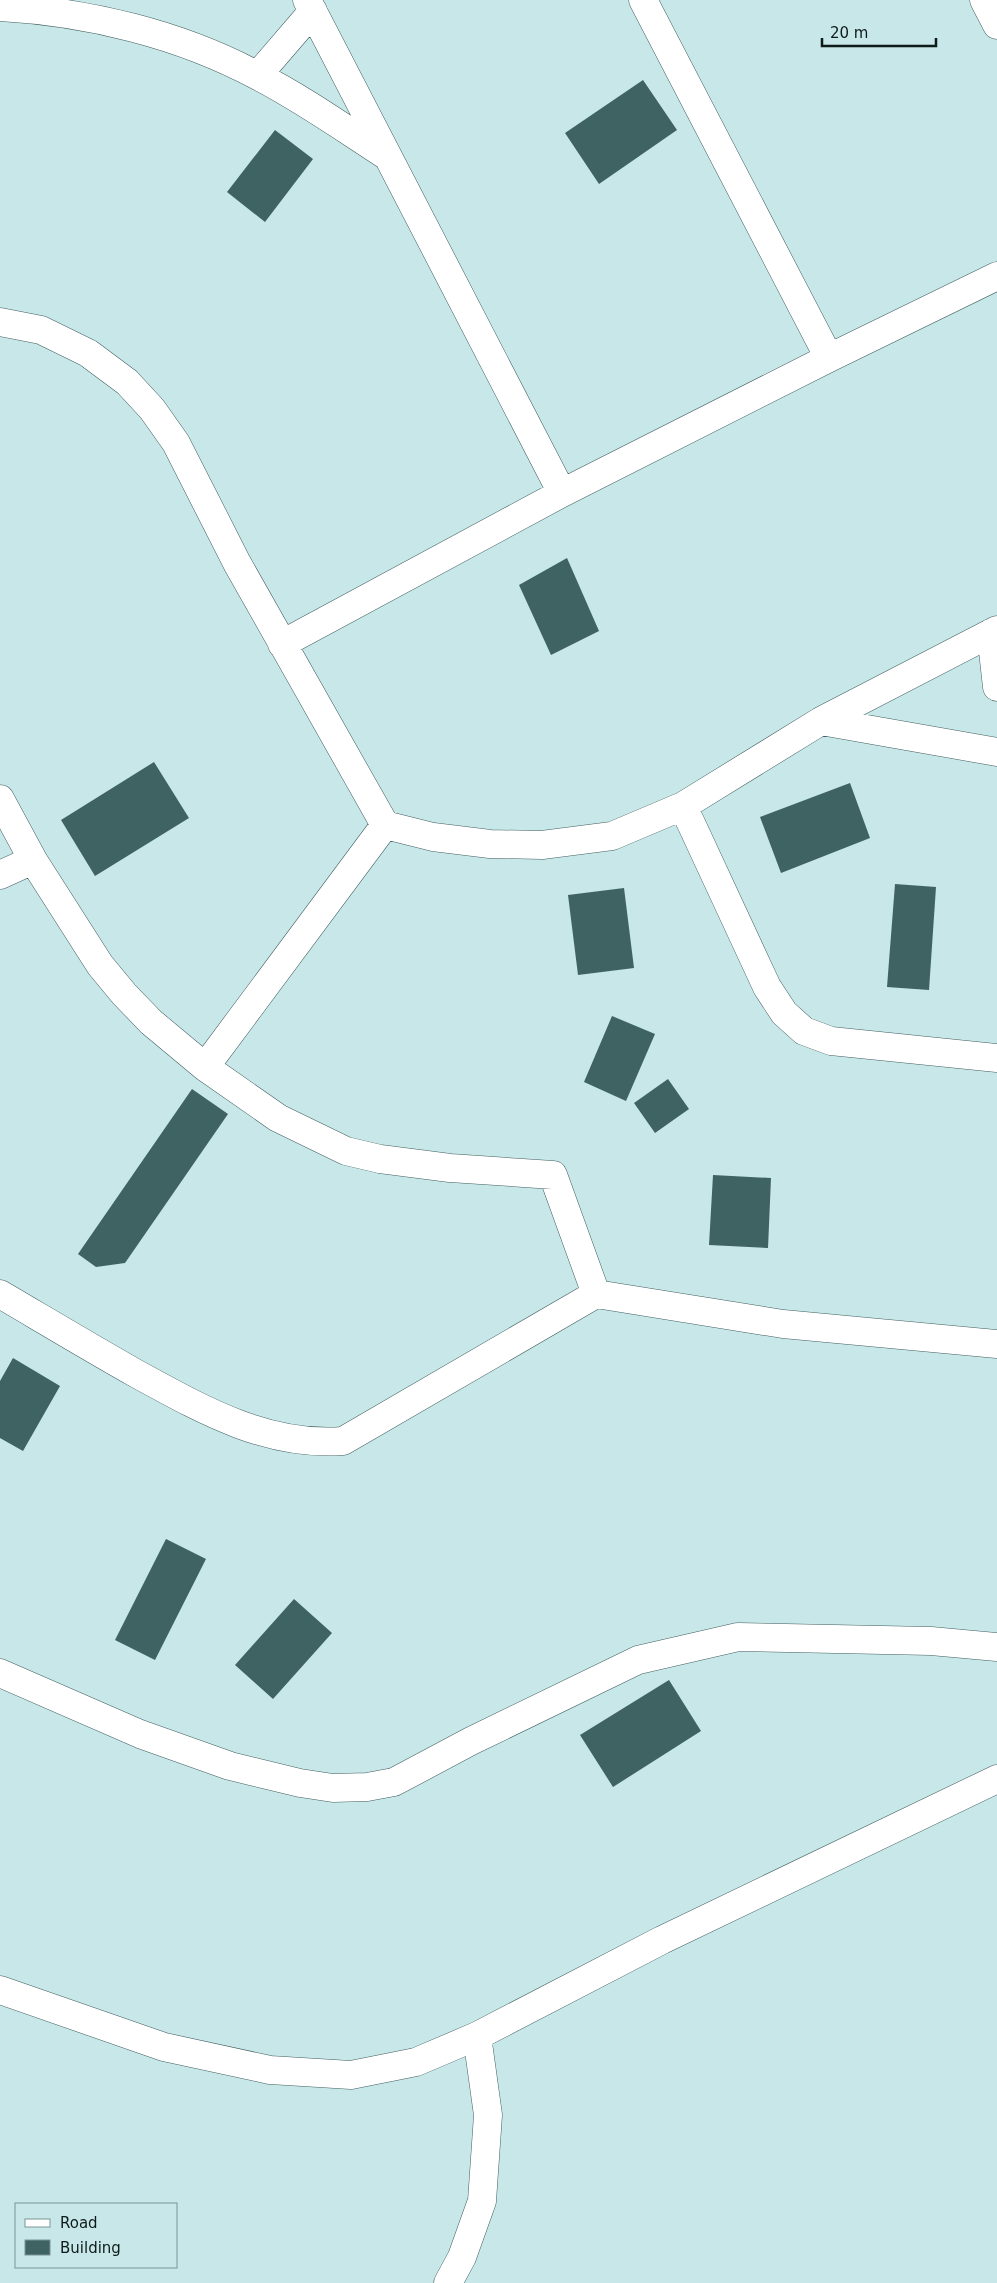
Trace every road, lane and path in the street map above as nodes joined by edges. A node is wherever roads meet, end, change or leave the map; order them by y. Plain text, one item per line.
1 (642, 0) edge
2 (984, 0) edge
3 (310, 5) edge
4 (0, 7) edge
5 (997, 24) edge
6 (258, 75) junction
7 (387, 156) junction
8 (997, 276) edge
9 (0, 322) edge
10 (829, 358) junction
11 (562, 493) junction
12 (994, 631) edge
13 (282, 644) junction
14 (997, 687) edge
15 (820, 721) junction
16 (997, 752) edge
17 (0, 799) edge
18 (683, 806) junction
19 (385, 826) junction
20 (33, 860) junction
21 (0, 875) edge
22 (997, 1058) edge
23 (205, 1067) junction
24 (0, 1294) edge
25 (596, 1294) junction
26 (997, 1344) edge
27 (997, 1647) edge
28 (0, 1672) edge
29 (997, 1779) edge
30 (0, 1990) edge
31 (477, 2036) junction
32 (448, 2283) edge

1 - 10 street
2 - 5 street
3 - 6 street
3 - 7 street
4 - 6 street
6 - 7 street
7 - 11 street
8 - 10 street
9 - 13 street
10 - 11 street
11 - 13 street
12 - 14 street
12 - 15 street
13 - 19 street
15 - 16 street
15 - 18 street
17 - 20 street
18 - 19 street
18 - 22 street
19 - 23 street
20 - 21 street
20 - 23 street
23 - 25 street
24 - 25 street
25 - 26 street
27 - 28 street
29 - 31 street
30 - 31 street
31 - 32 street

